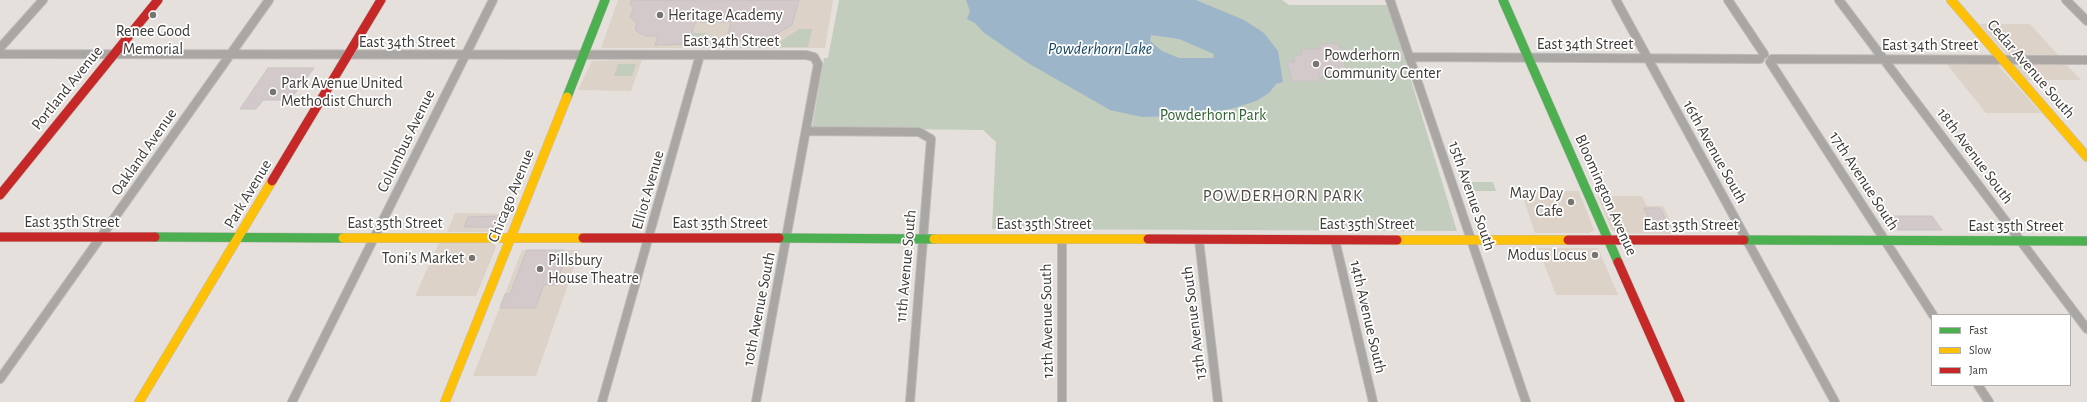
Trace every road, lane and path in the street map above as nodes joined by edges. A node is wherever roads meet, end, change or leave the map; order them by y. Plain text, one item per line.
1 (43, 0) edge
2 (158, 0) edge
3 (269, 0) edge
4 (381, 0) edge
5 (493, 0) edge
6 (605, 0) edge
7 (1390, 0) edge
8 (1503, 0) edge
9 (1616, 0) edge
10 (1728, 0) edge
11 (1839, 0) edge
12 (1951, 0) edge
13 (2066, 0) edge
14 (2087, 21) edge
15 (0, 48) edge
16 (0, 54) edge
17 (114, 54) junction
18 (231, 54) junction
19 (583, 55) junction
20 (700, 55) junction
21 (348, 56) junction
22 (465, 56) junction
23 (1762, 56) junction
24 (814, 57) joint
25 (1409, 57) junction
26 (1529, 58) junction
27 (1647, 58) junction
28 (1884, 59) junction
29 (1771, 60) junction
30 (2003, 60) junction
31 (2087, 60) edge
32 (806, 131) junction
33 (2087, 158) edge
34 (0, 195) edge
35 (102, 236) junction
36 (0, 237) edge
37 (239, 237) junction
38 (375, 238) junction
39 (511, 238) junction
40 (649, 238) junction
41 (786, 238) junction
42 (923, 239) junction
43 (1062, 239) junction
44 (1472, 239) junction
45 (1199, 240) junction
46 (1335, 240) junction
47 (1610, 240) junction
48 (1747, 240) junction
49 (1885, 240) junction
50 (2021, 240) junction
51 (2087, 241) edge
52 (1932, 314) edge
53 (2087, 329) edge
54 (0, 380) edge
55 (1979, 386) edge
56 (139, 402) edge
57 (292, 402) edge
58 (445, 402) edge
59 (602, 402) edge
60 (756, 402) edge
61 (910, 402) edge
62 (1062, 402) edge
63 (1218, 402) edge
64 (1373, 402) edge
65 (1526, 402) edge
66 (1680, 402) edge
67 (1835, 402) edge
68 (1989, 402) edge

1 - 15 street
2 - 17 street, Portland Avenue
3 - 18 street, Oakland Avenue
4 - 21 street, Park Avenue
5 - 22 street, Columbus Avenue
6 - 19 street, Chicago Avenue
7 - 25 street, 15th Avenue South
8 - 26 street, Bloomington Avenue
9 - 27 street, 16th Avenue South
10 - 23 street
11 - 28 street, 18th Avenue South
12 - 30 street, Cedar Avenue South
13 - 14 street
16 - 17 street, East 34th Street
17 - 18 street, East 34th Street
17 - 34 street, Portland Avenue
18 - 21 street, East 34th Street
18 - 35 street, Oakland Avenue
19 - 20 street, East 34th Street
19 - 22 street, East 34th Street
19 - 39 street, Chicago Avenue
20 - 24 street, East 34th Street
20 - 40 street, Elliot Avenue
21 - 22 street, East 34th Street
21 - 37 street, Park Avenue
22 - 38 street, Columbus Avenue
23 - 27 street, East 34th Street
23 - 29 street
24 - 32 street, 10th Avenue South
25 - 26 street, East 34th Street
25 - 44 street, 15th Avenue South
26 - 27 street, East 34th Street
26 - 47 street, Bloomington Avenue
27 - 48 street, 16th Avenue South
28 - 29 street, East 34th Street
28 - 30 street, East 34th Street
28 - 50 street, 18th Avenue South
29 - 49 street, 17th Avenue South
30 - 31 street, East 34th Street
30 - 33 street, Cedar Avenue South
32 - 41 street, 10th Avenue South
32 - 42 street, 11th Avenue South
35 - 36 street, East 35th Street
35 - 37 street, East 35th Street
35 - 54 street, Oakland Avenue
37 - 38 street, East 35th Street
37 - 56 street, Park Avenue
38 - 39 street, East 35th Street
38 - 57 street, Columbus Avenue
39 - 40 street, East 35th Street
39 - 58 street, Chicago Avenue
40 - 41 street, East 35th Street
40 - 59 street, Elliot Avenue
41 - 42 street, East 35th Street
41 - 60 street, 10th Avenue South
42 - 43 street, East 35th Street
42 - 61 street, 11th Avenue South
43 - 45 street, East 35th Street
43 - 62 street, 12th Avenue South
44 - 46 street, East 35th Street
44 - 47 street, East 35th Street
44 - 65 street, 15th Avenue South
45 - 46 street, East 35th Street
45 - 63 street, 13th Avenue South
46 - 64 street, 14th Avenue South
47 - 48 street, East 35th Street
47 - 66 street, Bloomington Avenue
48 - 49 street, East 35th Street
48 - 67 street, 16th Avenue South
49 - 50 street, East 35th Street
49 - 52 street, 17th Avenue South
50 - 51 street, East 35th Street
50 - 53 street, 18th Avenue South
55 - 68 street

